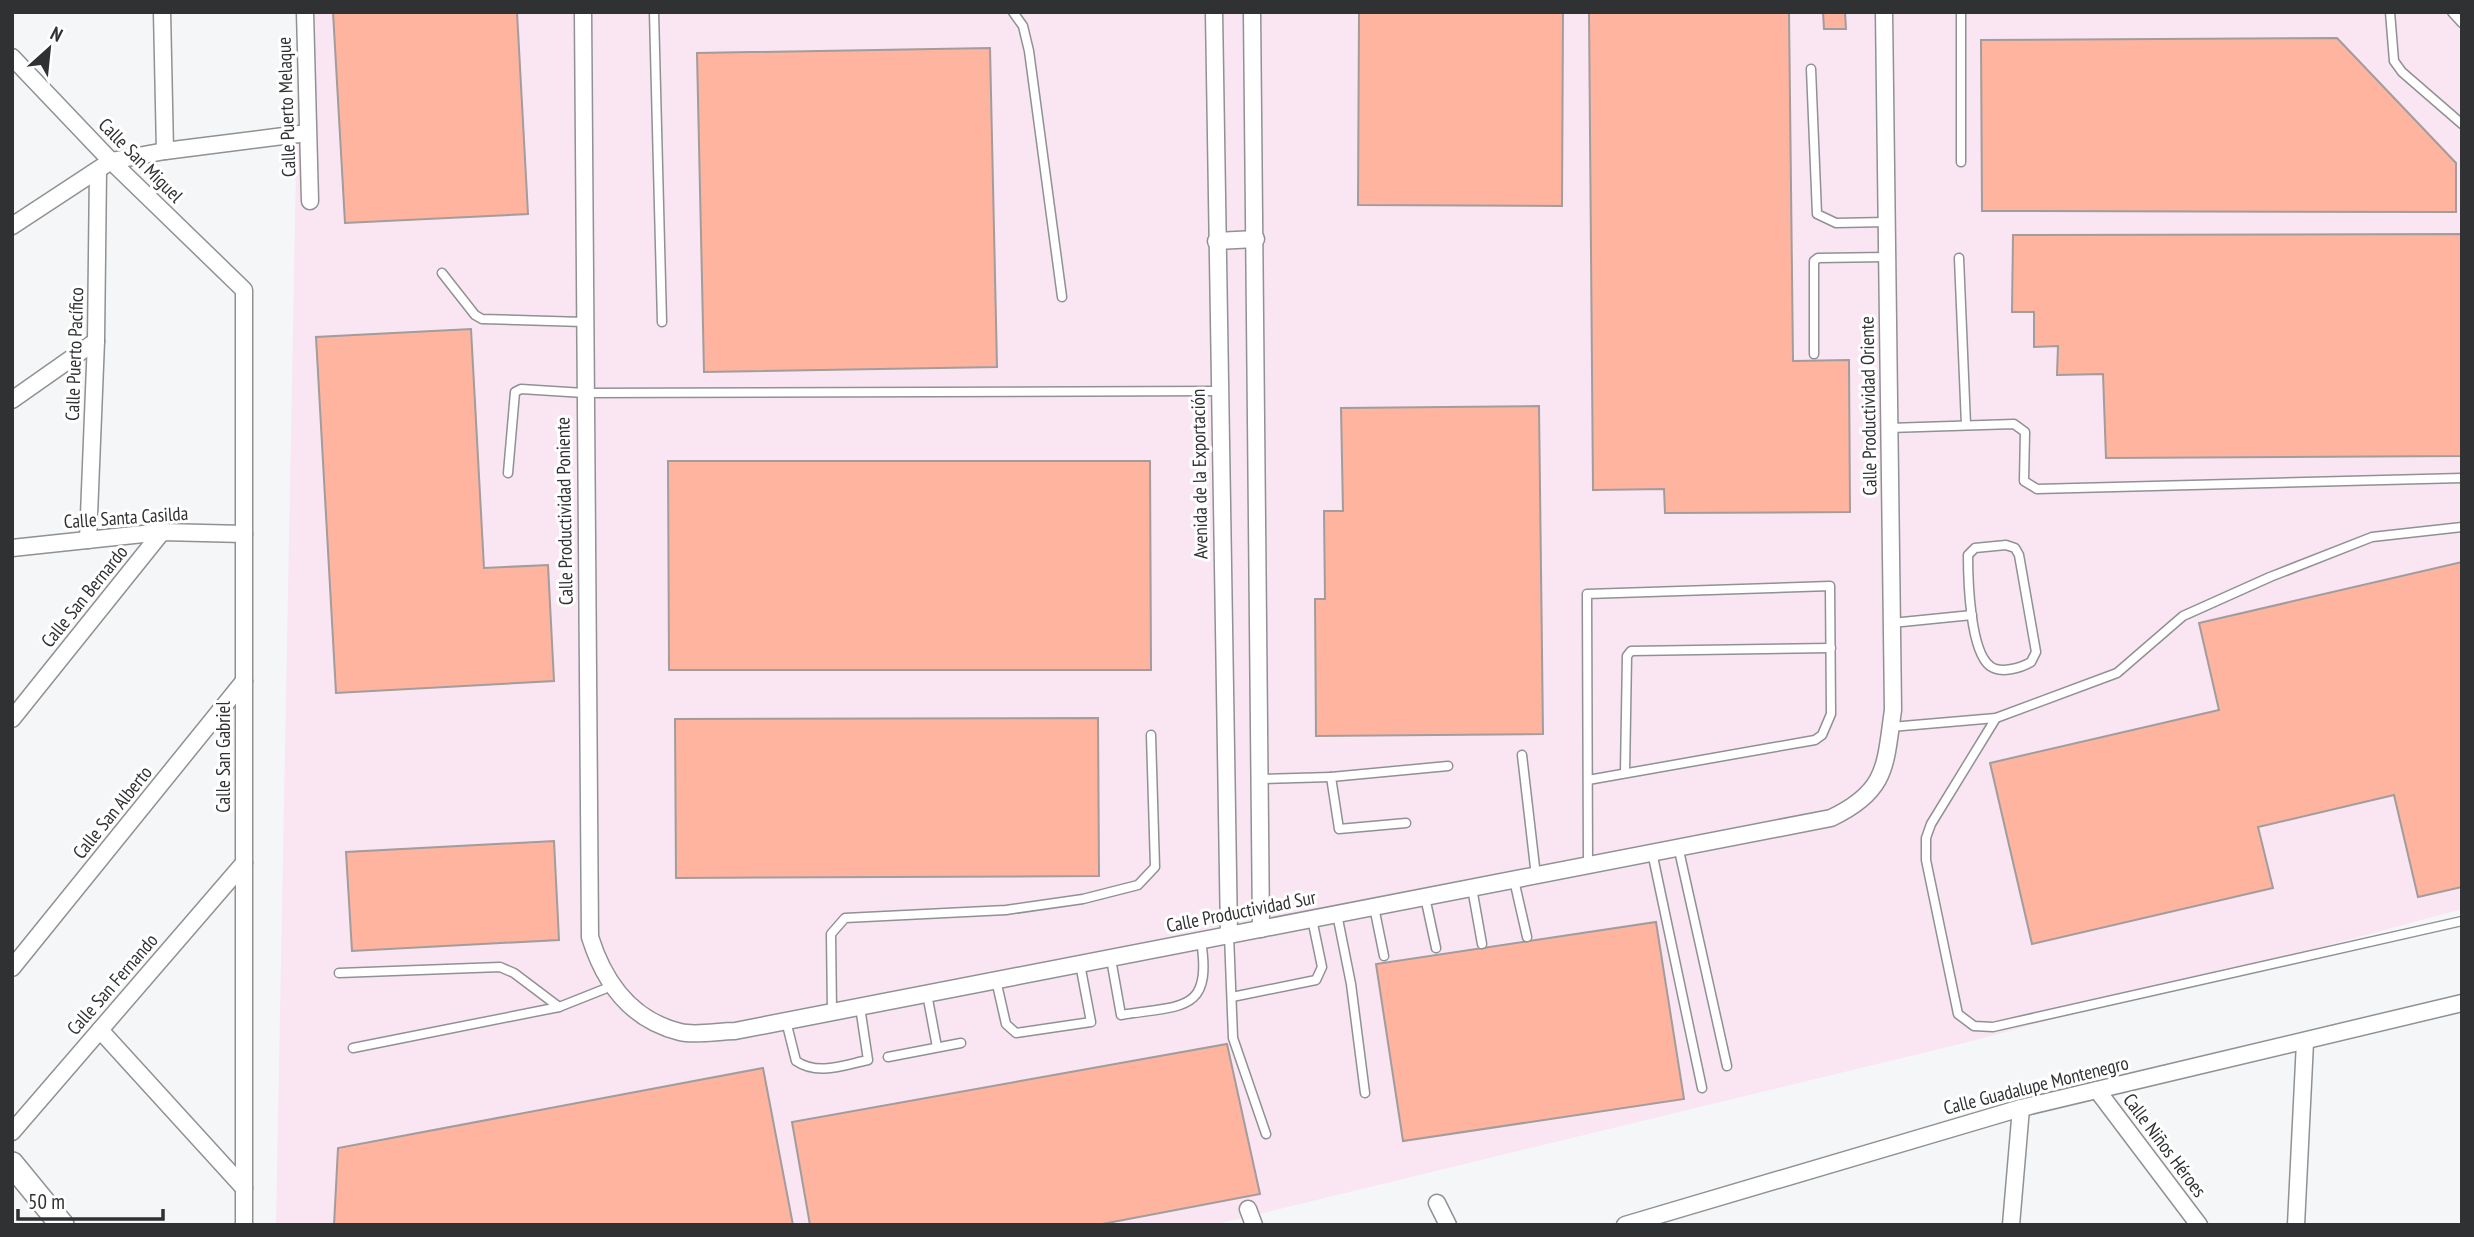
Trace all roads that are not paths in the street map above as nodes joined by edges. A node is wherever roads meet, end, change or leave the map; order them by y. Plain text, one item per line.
1 (162, 12) edge
2 (305, 12) edge
3 (583, 12) edge
4 (654, 12) edge
5 (1013, 12) edge
6 (1214, 12) edge
7 (1252, 12) edge
8 (1884, 12) edge
9 (1961, 12) edge
10 (2390, 12) edge
11 (2452, 12) edge
12 (2462, 23) edge
13 (12, 57) edge
14 (1811, 69) dead end
15 (2462, 124) edge
16 (307, 133) junction
17 (165, 151) junction
18 (1961, 162) dead end
19 (104, 166) junction
20 (310, 201) dead end
21 (1886, 222) junction
22 (12, 226) edge
23 (1256, 239) junction
24 (1216, 241) junction
25 (1887, 257) junction
26 (1959, 258) dead end
27 (442, 273) dead end
28 (244, 290) joint
29 (1062, 297) dead end
30 (584, 322) junction
31 (662, 322) dead end
32 (96, 341) junction
33 (1814, 354) dead end
34 (1218, 391) junction
35 (584, 393) junction
36 (12, 400) edge
37 (1966, 425) junction
38 (1889, 428) junction
39 (508, 473) dead end
40 (2462, 478) edge
41 (2462, 527) edge
42 (162, 532) junction
43 (244, 534) junction
44 (88, 540) junction
45 (12, 548) edge
46 (1972, 615) junction
47 (1892, 623) junction
48 (1831, 648) junction
49 (244, 681) junction
50 (1996, 718) junction
51 (12, 719) edge
52 (1891, 727) junction
53 (1151, 735) dead end
54 (1522, 755) dead end
55 (1448, 766) dead end
56 (1625, 774) junction
57 (1331, 777) junction
58 (1260, 779) junction
59 (1588, 780) junction
60 (1868, 793) joint
61 (1406, 823) dead end
62 (1678, 846) junction
63 (1652, 852) junction
64 (244, 863) junction
65 (1588, 865) junction
66 (1536, 876) junction
67 (1514, 880) junction
68 (1472, 888) junction
69 (1425, 897) junction
70 (1374, 907) junction
71 (1337, 914) junction
72 (1312, 919) junction
73 (2462, 921) edge
74 (1261, 929) junction
75 (1229, 935) junction
76 (1527, 937) dead end
77 (1201, 941) junction
78 (1482, 944) dead end
79 (1436, 948) dead end
80 (1384, 956) dead end
81 (1111, 959) junction
82 (1080, 964) junction
83 (12, 968) edge
84 (339, 973) dead end
85 (996, 980) junction
86 (612, 986) junction
87 (927, 994) junction
88 (1232, 997) junction
89 (622, 1000) joint
90 (2462, 1003) edge
91 (559, 1007) junction
92 (860, 1007) junction
93 (832, 1012) junction
94 (786, 1021) junction
95 (100, 1030) junction
96 (2305, 1042) junction
97 (961, 1043) dead end
98 (937, 1047) junction
99 (353, 1048) dead end
100 (888, 1057) dead end
101 (1727, 1066) dead end
102 (1702, 1088) dead end
103 (2097, 1090) junction
104 (1365, 1093) dead end
105 (2021, 1108) junction
106 (12, 1132) edge
107 (1266, 1134) dead end
108 (12, 1164) edge
109 (244, 1188) junction
110 (1437, 1203) dead end
111 (62, 1225) edge
112 (244, 1225) edge
113 (1448, 1225) edge
114 (1625, 1225) edge
115 (2011, 1225) edge
116 (2199, 1225) edge
117 (2296, 1225) edge

1 - 17 street
2 - 16 street, Calle Puerto Melaque
3 - 30 street, Calle Productividad Poniente
4 - 31 lane
5 - 29 lane
6 - 24 street, Avenida de la Exportación
7 - 23 street
8 - 21 street, Calle Productividad Oriente
9 - 18 lane
10 - 15 lane
11 - 12 lane
13 - 19 street, Calle San Miguel
14 - 21 lane
16 - 17 street
16 - 20 street, Calle Puerto Melaque
17 - 19 street
19 - 22 street
19 - 28 street, Calle San Miguel
19 - 32 street, Calle Puerto Pacífico
21 - 25 street, Calle Productividad Oriente
23 - 24 street
23 - 58 street
24 - 34 street, Avenida de la Exportación
25 - 33 lane
25 - 38 street, Calle Productividad Oriente
26 - 37 lane
27 - 30 lane
28 - 43 street, Calle San Gabriel
30 - 35 street, Calle Productividad Poniente
32 - 36 street
32 - 44 street, Calle Puerto Pacífico
34 - 35 lane
34 - 75 street, Avenida de la Exportación
35 - 39 lane
35 - 86 street, Calle Productividad Poniente
37 - 38 lane
37 - 40 lane
38 - 47 street, Calle Productividad Oriente
41 - 50 lane
42 - 43 street, Calle Santa Casilda
42 - 44 street, Calle Santa Casilda
42 - 51 street, Calle San Bernardo
43 - 49 street, Calle San Gabriel
44 - 45 street, Calle Santa Casilda
46 - 46 lane
46 - 47 lane
47 - 52 street, Calle Productividad Oriente
48 - 56 lane
48 - 56 lane
48 - 59 lane
49 - 64 street, Calle San Gabriel
49 - 83 street, Calle San Alberto
50 - 52 lane
50 - 73 lane
52 - 60 street, Calle Productividad Oriente
53 - 93 lane
54 - 66 lane
55 - 57 lane
56 - 59 lane
57 - 58 lane
57 - 61 lane
58 - 74 street
59 - 65 lane
60 - 62 street, Calle Productividad Sur
62 - 63 street, Calle Productividad Sur
62 - 101 lane
63 - 65 street, Calle Productividad Sur
63 - 102 lane
64 - 95 street, Calle San Fernando
64 - 109 street, Calle San Gabriel
65 - 66 street, Calle Productividad Sur
66 - 67 street, Calle Productividad Sur
67 - 68 street, Calle Productividad Sur
67 - 76 lane
68 - 69 street, Calle Productividad Sur
68 - 78 lane
69 - 70 street, Calle Productividad Sur
69 - 79 lane
70 - 71 street, Calle Productividad Sur
70 - 80 lane
71 - 72 street, Calle Productividad Sur
71 - 104 lane
72 - 74 street, Calle Productividad Sur
72 - 88 lane
74 - 75 street, Calle Productividad Sur
75 - 77 street, Calle Productividad Sur
75 - 88 lane
77 - 81 street, Calle Productividad Sur
77 - 81 lane
81 - 82 street, Calle Productividad Sur
82 - 85 street, Calle Productividad Sur
82 - 85 lane
84 - 91 lane
85 - 87 street, Calle Productividad Sur
86 - 89 street, Calle Productividad Poniente
86 - 91 lane
87 - 92 street, Calle Productividad Sur
87 - 98 lane
88 - 107 lane
89 - 94 street, Calle Productividad Sur
90 - 96 street, Calle Guadalupe Montenegro
91 - 99 lane
92 - 93 street, Calle Productividad Sur
92 - 94 lane
93 - 94 street, Calle Productividad Sur
95 - 106 street, Calle San Fernando
95 - 109 street
96 - 103 street, Calle Guadalupe Montenegro
96 - 117 street
97 - 98 lane
98 - 100 lane
103 - 105 street, Calle Guadalupe Montenegro
103 - 116 street, Calle Niños Héroes
105 - 114 street, Calle Guadalupe Montenegro
105 - 115 street
108 - 111 street
109 - 112 street, Calle San Gabriel
110 - 113 street

